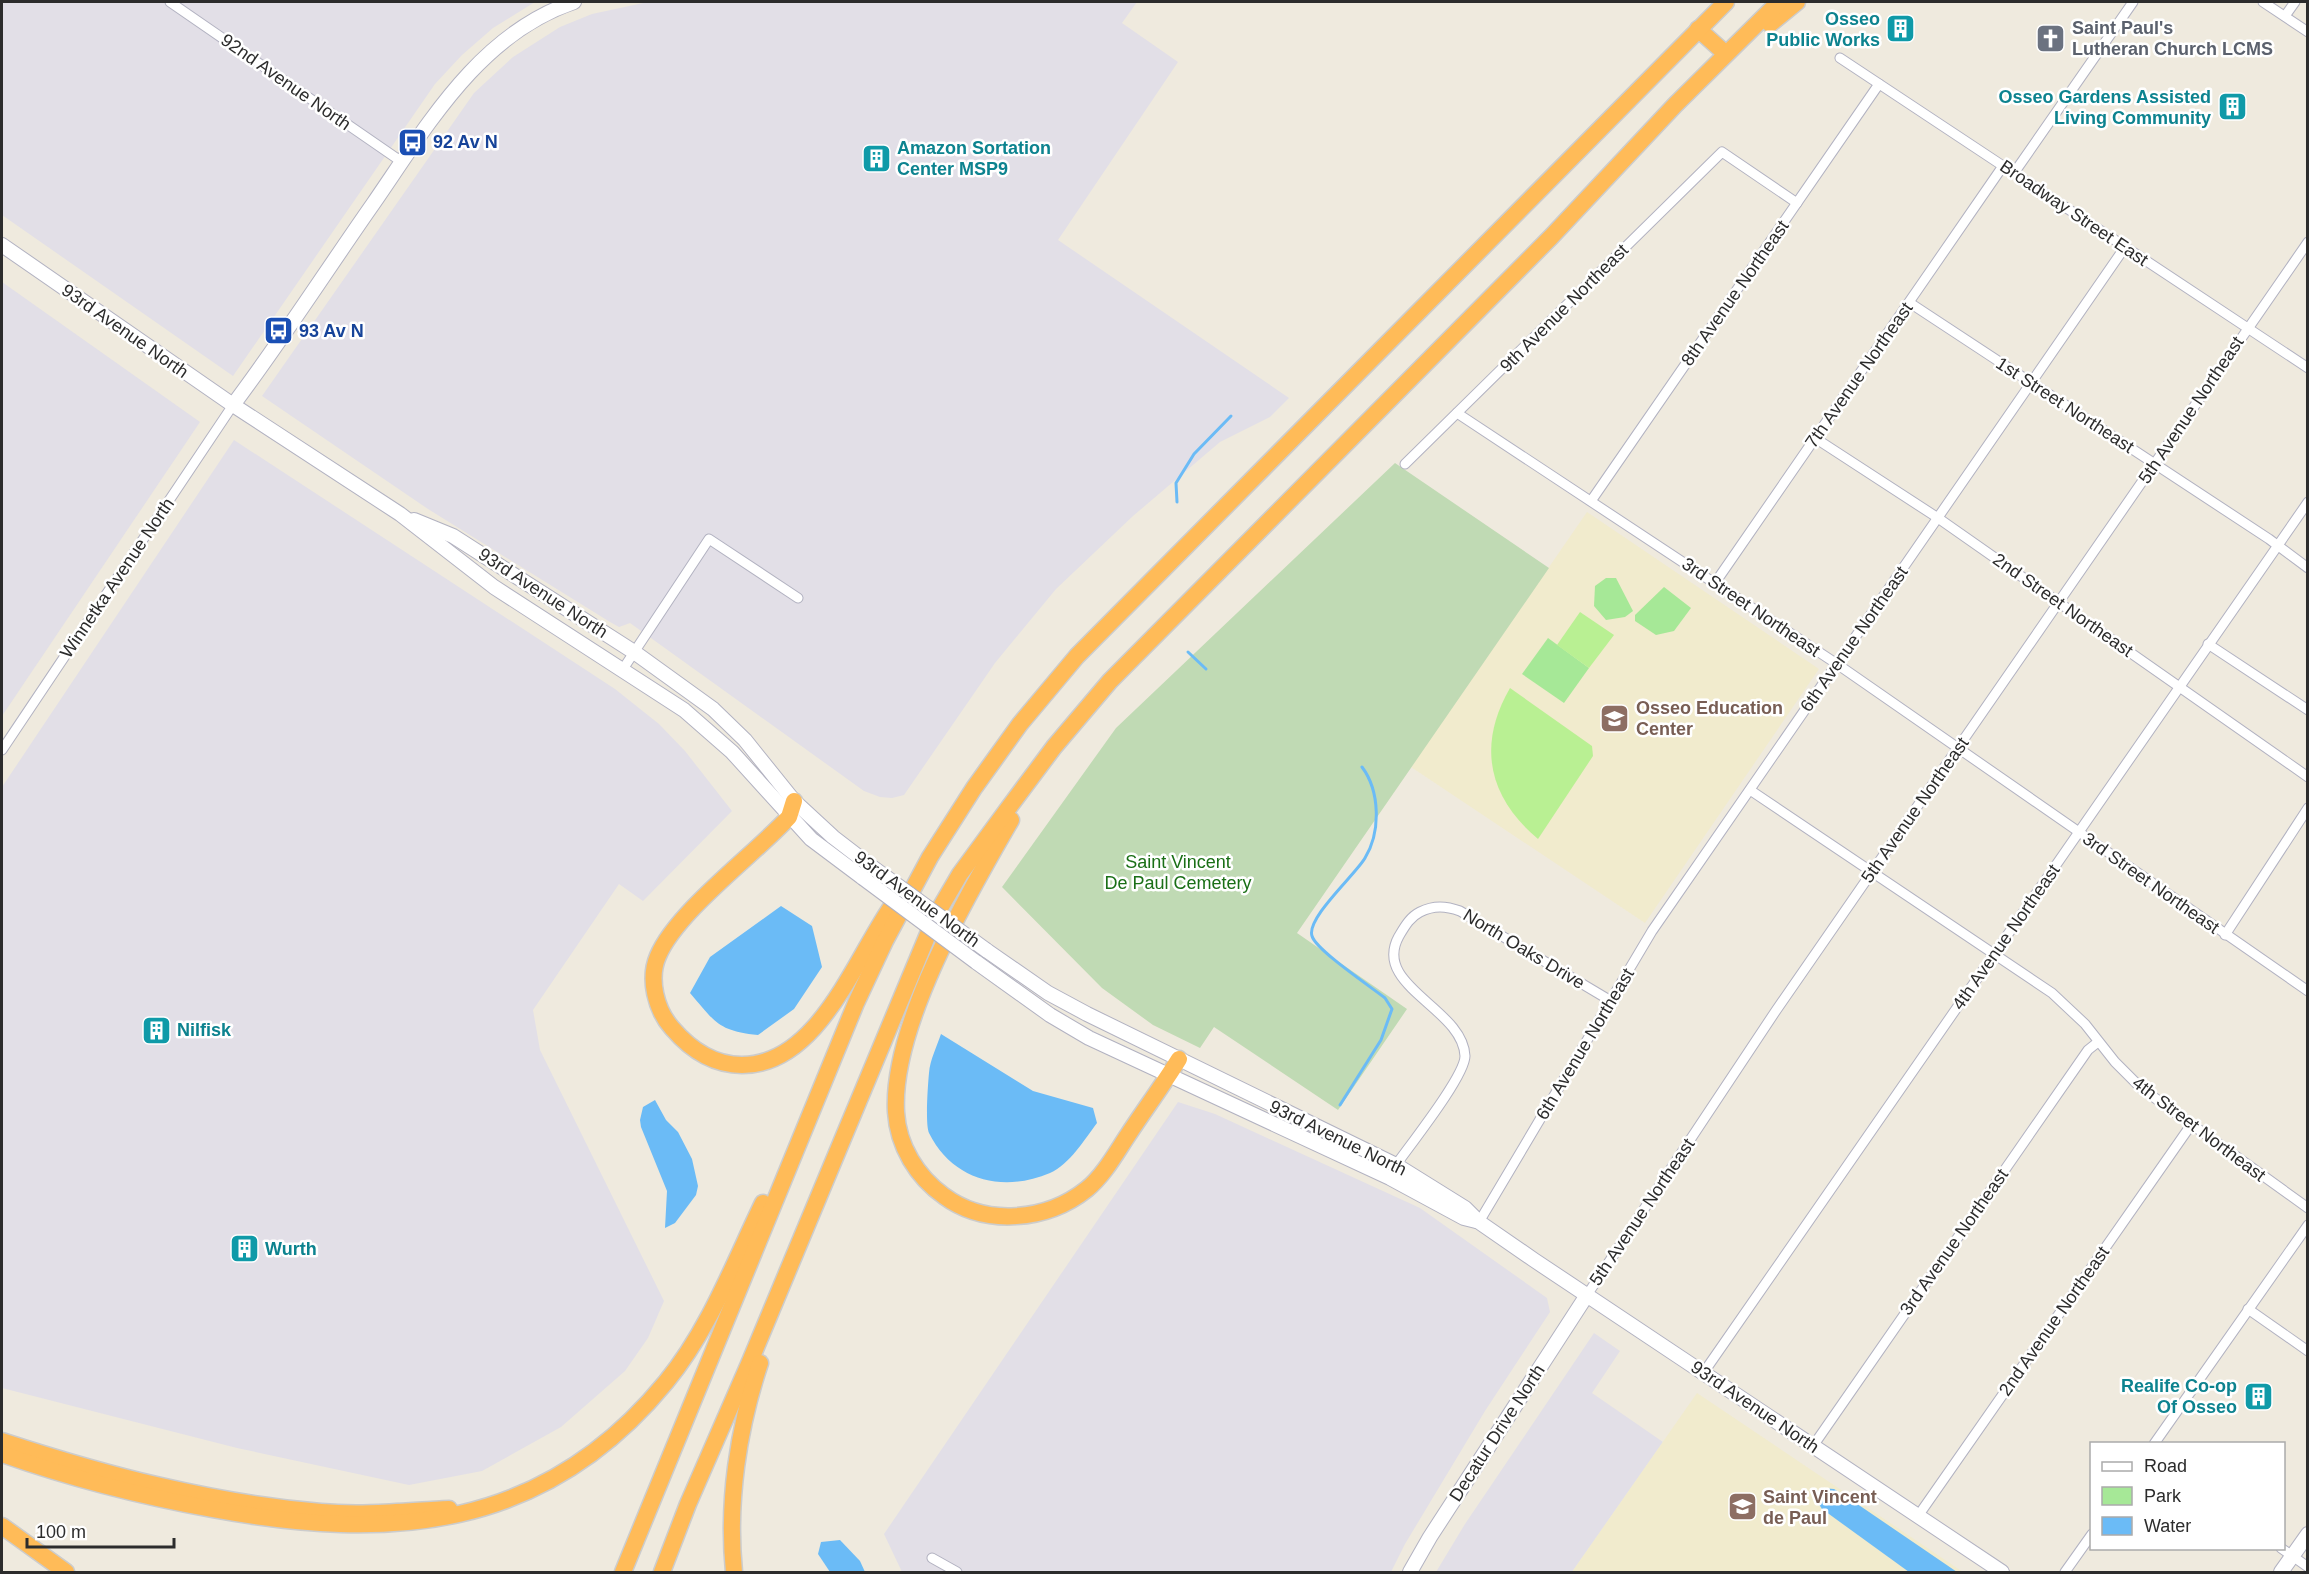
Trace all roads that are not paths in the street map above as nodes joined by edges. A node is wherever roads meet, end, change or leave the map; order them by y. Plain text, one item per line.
1 (170, 2) edge
2 (574, 2) edge
3 (1726, 2) edge
4 (1779, 2) edge
5 (1797, 2) edge
6 (2133, 2) edge
7 (2263, 2) edge
8 (2295, 2) edge
9 (2285, 16) junction
10 (1698, 29) junction
11 (2307, 32) edge
12 (1726, 54) junction
13 (1840, 58) dead end
14 (1879, 84) junction
15 (1675, 105) junction
16 (402, 162) junction
17 (2003, 165) junction
18 (2014, 173) junction
19 (1797, 203) junction
20 (2307, 242) edge
21 (2, 245) edge
22 (2125, 247) junction
23 (1910, 303) junction
24 (2248, 328) junction
25 (2307, 368) edge
26 (2031, 383) junction
27 (232, 405) junction
28 (1457, 413) junction
29 (1815, 438) junction
30 (2155, 463) junction
31 (1405, 464) dead end
32 (1591, 501) junction
33 (2307, 502) edge
34 (400, 514) junction
35 (1938, 518) junction
36 (2277, 546) junction
37 (2307, 568) edge
38 (1715, 583) junction
39 (798, 598) dead end
40 (2059, 603) junction
41 (2208, 644) junction
42 (634, 652) junction
43 (1837, 664) junction
44 (623, 669) junction
45 (2180, 687) junction
46 (2307, 710) edge
47 (1054, 747) junction
48 (1958, 748) junction
49 (2, 750) edge
50 (2307, 777) edge
51 (1750, 790) junction
52 (794, 801) junction
53 (2307, 808) edge
54 (789, 817) junction
55 (2079, 832) junction
56 (930, 857) junction
57 (1872, 872) junction
58 (2225, 934) junction
59 (1994, 953) junction
60 (2307, 991) edge
61 (1611, 1001) junction
62 (2098, 1042) junction
63 (1179, 1059) junction
64 (1168, 1076) junction
65 (811, 1112) junction
66 (2191, 1125) junction
67 (1396, 1165) junction
68 (818, 1196) junction
69 (2307, 1208) edge
70 (1479, 1222) junction
71 (2307, 1225) edge
72 (1587, 1295) junction
73 (2248, 1309) junction
74 (2307, 1351) edge
75 (1704, 1372) junction
76 (2, 1441) edge
77 (2155, 1442) edge
78 (1813, 1446) junction
79 (2, 1454) edge
80 (483, 1509) junction
81 (1918, 1516) junction
82 (2, 1526) edge
83 (2307, 1534) edge
84 (2090, 1535) edge
85 (2286, 1552) edge
86 (932, 1558) dead end
87 (2307, 1567) edge
88 (66, 1572) edge
89 (623, 1572) edge
90 (662, 1572) edge
91 (734, 1572) edge
92 (957, 1572) edge
93 (1410, 1572) edge
94 (2002, 1572) edge
95 (2065, 1572) edge
96 (2281, 1572) edge

1 - 16 street, 92nd Avenue North
2 - 16 street
3 - 10 highway
4 - 12 highway
5 - 15 highway
6 - 18 street
7 - 9 street
8 - 9 street
9 - 11 street
10 - 12 highway
10 - 56 highway
12 - 15 highway
13 - 14 street, Broadway Street East
14 - 17 street, Broadway Street East
14 - 19 street, 8th Avenue Northeast
15 - 47 highway
16 - 27 street
17 - 18 street, Broadway Street East
17 - 23 street, 7th Avenue Northeast
18 - 22 street, Broadway Street East
19 - 28 street, 9th Avenue Northeast
19 - 32 street, 8th Avenue Northeast
20 - 24 street, 5th Avenue Northeast
21 - 27 street, 93rd Avenue North
22 - 24 street, Broadway Street East
22 - 26 street, 6th Avenue Northeast
23 - 26 street, 1st Street Northeast
23 - 29 street, 7th Avenue Northeast
24 - 25 street, Broadway Street East
24 - 30 street, 5th Avenue Northeast
26 - 30 street, 1st Street Northeast
26 - 35 street, 6th Avenue Northeast
27 - 34 street, 93rd Avenue North
27 - 49 street, Winnetka Avenue North
28 - 31 street, 9th Avenue Northeast
28 - 32 street, 3rd Street Northeast
29 - 35 street, 2nd Street Northeast
29 - 38 street, 7th Avenue Northeast
30 - 36 street, 1st Street Northeast
30 - 40 street, 5th Avenue Northeast
32 - 38 street, 3rd Street Northeast
33 - 36 street, 4th Avenue Northeast
34 - 42 street, 93rd Avenue North
34 - 44 street, 93rd Avenue North
35 - 40 street, 2nd Street Northeast
35 - 43 street, 6th Avenue Northeast
36 - 37 street, 1st Street Northeast
36 - 41 street, 4th Avenue Northeast
38 - 43 street, 3rd Street Northeast
39 - 42 street
40 - 45 street, 2nd Street Northeast
40 - 48 street, 5th Avenue Northeast
41 - 45 street, 4th Avenue Northeast
41 - 46 street
42 - 44 street
42 - 52 street, 93rd Avenue North
43 - 48 street, 3rd Street Northeast
43 - 51 street, 6th Avenue Northeast
44 - 54 street, 93rd Avenue North
45 - 50 street, 2nd Street Northeast
45 - 55 street, 4th Avenue Northeast
47 - 64 highway
47 - 68 highway
48 - 55 street, 3rd Street Northeast
48 - 57 street, 5th Avenue Northeast
51 - 57 street, 4th Street Northeast
51 - 61 street, 6th Avenue Northeast
52 - 54 highway
52 - 63 street, 93rd Avenue North, bridge
53 - 58 street
54 - 56 highway
54 - 64 street, 93rd Avenue North, bridge
55 - 58 street, 3rd Street Northeast
55 - 59 street, 4th Avenue Northeast
56 - 65 highway
57 - 59 street, 4th Street Northeast
57 - 72 street, 5th Avenue Northeast
58 - 60 street, 3rd Street Northeast
59 - 62 street, 4th Street Northeast
59 - 75 street, 4th Avenue Northeast
61 - 67 street, North Oaks Drive
61 - 70 street, 6th Avenue Northeast
62 - 66 street, 4th Street Northeast
62 - 78 street, 3rd Avenue Northeast
63 - 64 highway
63 - 67 street, 93rd Avenue North
64 - 70 street, 93rd Avenue North
65 - 80 highway
65 - 89 highway
66 - 69 street, 4th Street Northeast
66 - 81 street, 2nd Avenue Northeast
67 - 70 street, 93rd Avenue North
68 - 90 highway
68 - 91 highway
70 - 72 street, 93rd Avenue North
71 - 73 street
72 - 75 street, 93rd Avenue North
72 - 93 street, Decatur Drive North
73 - 74 street
73 - 77 street
75 - 78 street, 93rd Avenue North
76 - 80 highway
78 - 81 street, 93rd Avenue North
79 - 80 highway
81 - 94 street, 93rd Avenue North
82 - 88 highway
83 - 85 street
84 - 95 street
85 - 87 street
85 - 96 street
86 - 92 street

